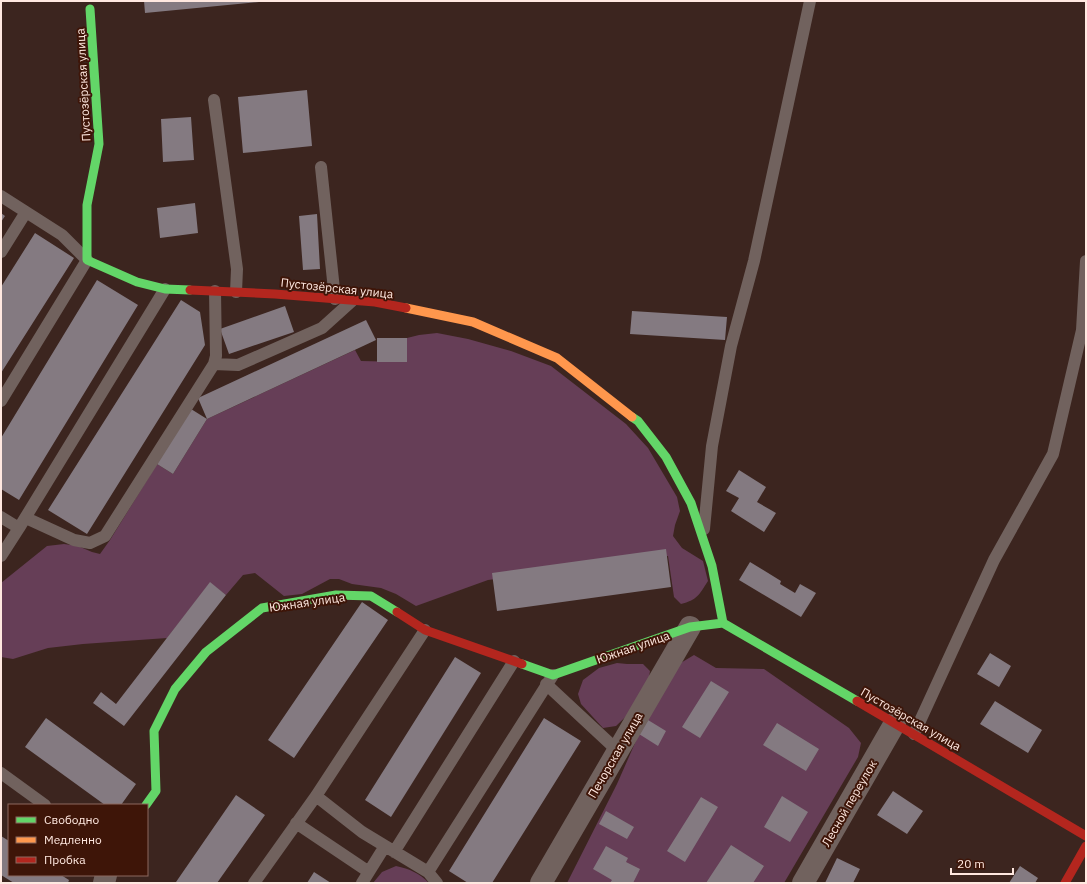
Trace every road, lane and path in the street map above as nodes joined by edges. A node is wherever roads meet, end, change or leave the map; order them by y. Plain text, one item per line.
1 (810, 1) edge
2 (90, 9) dead end
3 (214, 100) dead end
4 (321, 168) dead end
5 (1, 196) edge
6 (26, 212) junction
7 (1, 252) edge
8 (87, 260) junction
9 (1086, 261) edge
10 (165, 289) junction
11 (215, 291) junction
12 (236, 292) junction
13 (335, 299) junction
14 (352, 300) junction
15 (214, 364) junction
16 (1, 401) edge
17 (1, 517) edge
18 (26, 518) junction
19 (19, 528) junction
20 (703, 540) junction
21 (1, 556) edge
22 (723, 623) junction
23 (690, 627) junction
24 (425, 630) junction
25 (514, 661) junction
26 (550, 679) junction
27 (895, 723) junction
28 (914, 734) junction
29 (618, 751) junction
30 (1, 773) edge
31 (316, 796) junction
32 (44, 804) edge
33 (147, 804) edge
34 (296, 823) junction
35 (1086, 836) edge
36 (1086, 846) edge
37 (390, 849) junction
38 (369, 872) junction
39 (428, 872) junction
40 (254, 883) edge
41 (362, 883) edge
42 (437, 883) edge
43 (541, 883) edge
44 (802, 883) edge
45 (1065, 883) edge

1 - 20 lane
2 - 8 street, Пустозёрская улица
3 - 12 lane
4 - 13 lane
5 - 6 lane
6 - 7 lane
6 - 8 lane
8 - 10 street, Пустозёрская улица
8 - 16 lane
9 - 28 lane
10 - 11 street, Пустозёрская улица
10 - 18 lane
11 - 12 street, Пустозёрская улица
11 - 15 lane
12 - 13 street, Пустозёрская улица
13 - 14 street, Пустозёрская улица
14 - 15 lane
14 - 20 street, Пустозёрская улица
15 - 18 lane
17 - 19 lane
18 - 19 lane
19 - 21 lane
20 - 22 street, Пустозёрская улица
22 - 23 street
22 - 27 street, Пустозёрская улица
23 - 26 street, Южная улица
23 - 29 street, Печорская улица
24 - 25 street, Южная улица
24 - 31 lane
24 - 33 street, Южная улица
25 - 26 street, Южная улица
25 - 37 lane
26 - 29 lane
26 - 39 lane
27 - 28 street, Пустозёрская улица
27 - 44 street, Лесной переулок
28 - 35 street, Пустозёрская улица
29 - 43 street, Печорская улица
30 - 32 lane
31 - 34 lane
31 - 37 lane
34 - 38 lane
34 - 40 lane
36 - 45 street
37 - 38 lane
37 - 39 lane
38 - 41 lane
39 - 42 lane

